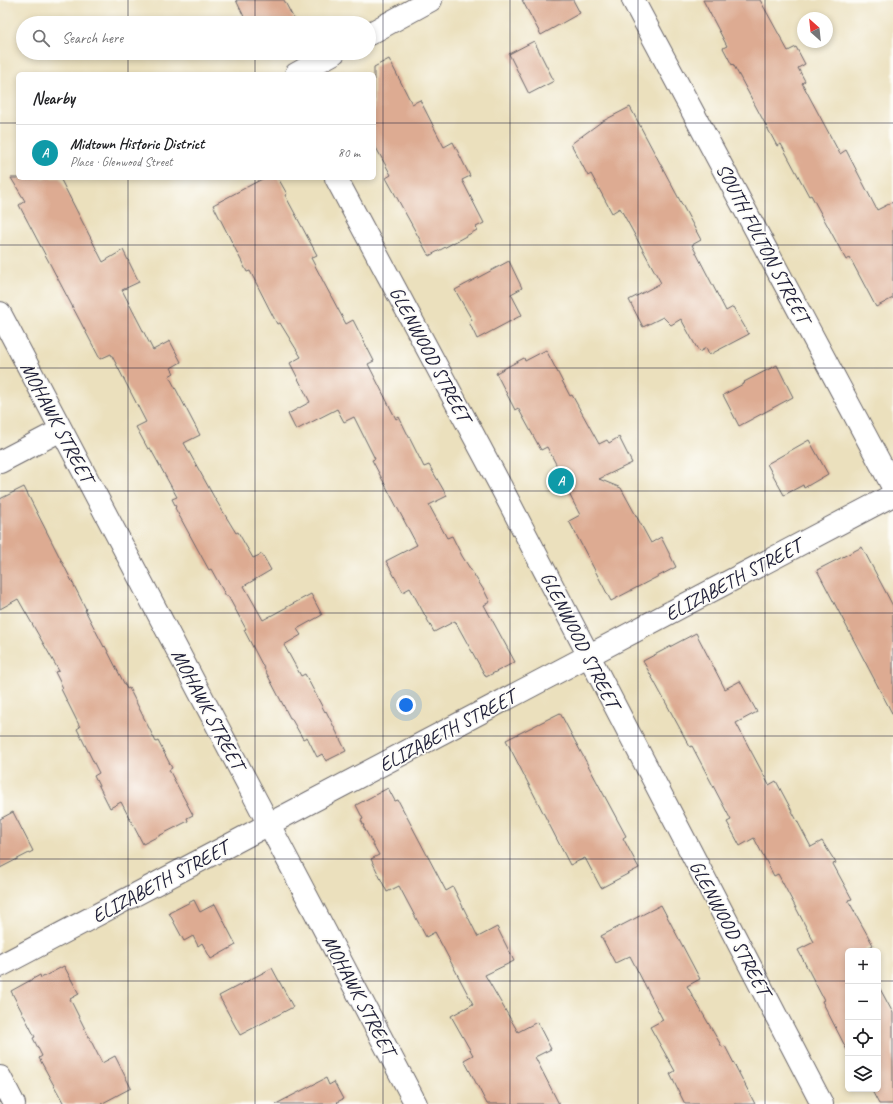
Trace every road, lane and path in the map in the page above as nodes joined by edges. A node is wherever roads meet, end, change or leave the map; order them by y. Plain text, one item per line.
1 (431, 0) edge
2 (633, 0) edge
3 (376, 30) edge
4 (321, 60) edge
5 (300, 72) edge
6 (337, 180) edge
7 (0, 313) edge
8 (61, 430) junction
9 (0, 462) edge
10 (893, 486) edge
11 (893, 496) edge
12 (588, 656) junction
13 (269, 825) junction
14 (0, 966) edge
15 (0, 1077) edge
16 (14, 1104) edge
17 (416, 1104) edge
18 (822, 1104) edge

1 - 3 street
2 - 10 street, SOUTH FULTON STREET
4 - 5 street
6 - 12 street, GLENWOOD STREET
7 - 8 street, MOHAWK STREET
8 - 9 street
8 - 13 street, MOHAWK STREET
11 - 12 street, ELIZABETH STREET
12 - 13 street, ELIZABETH STREET
12 - 18 street, GLENWOOD STREET
13 - 14 street, ELIZABETH STREET
13 - 17 street, MOHAWK STREET
15 - 16 street

